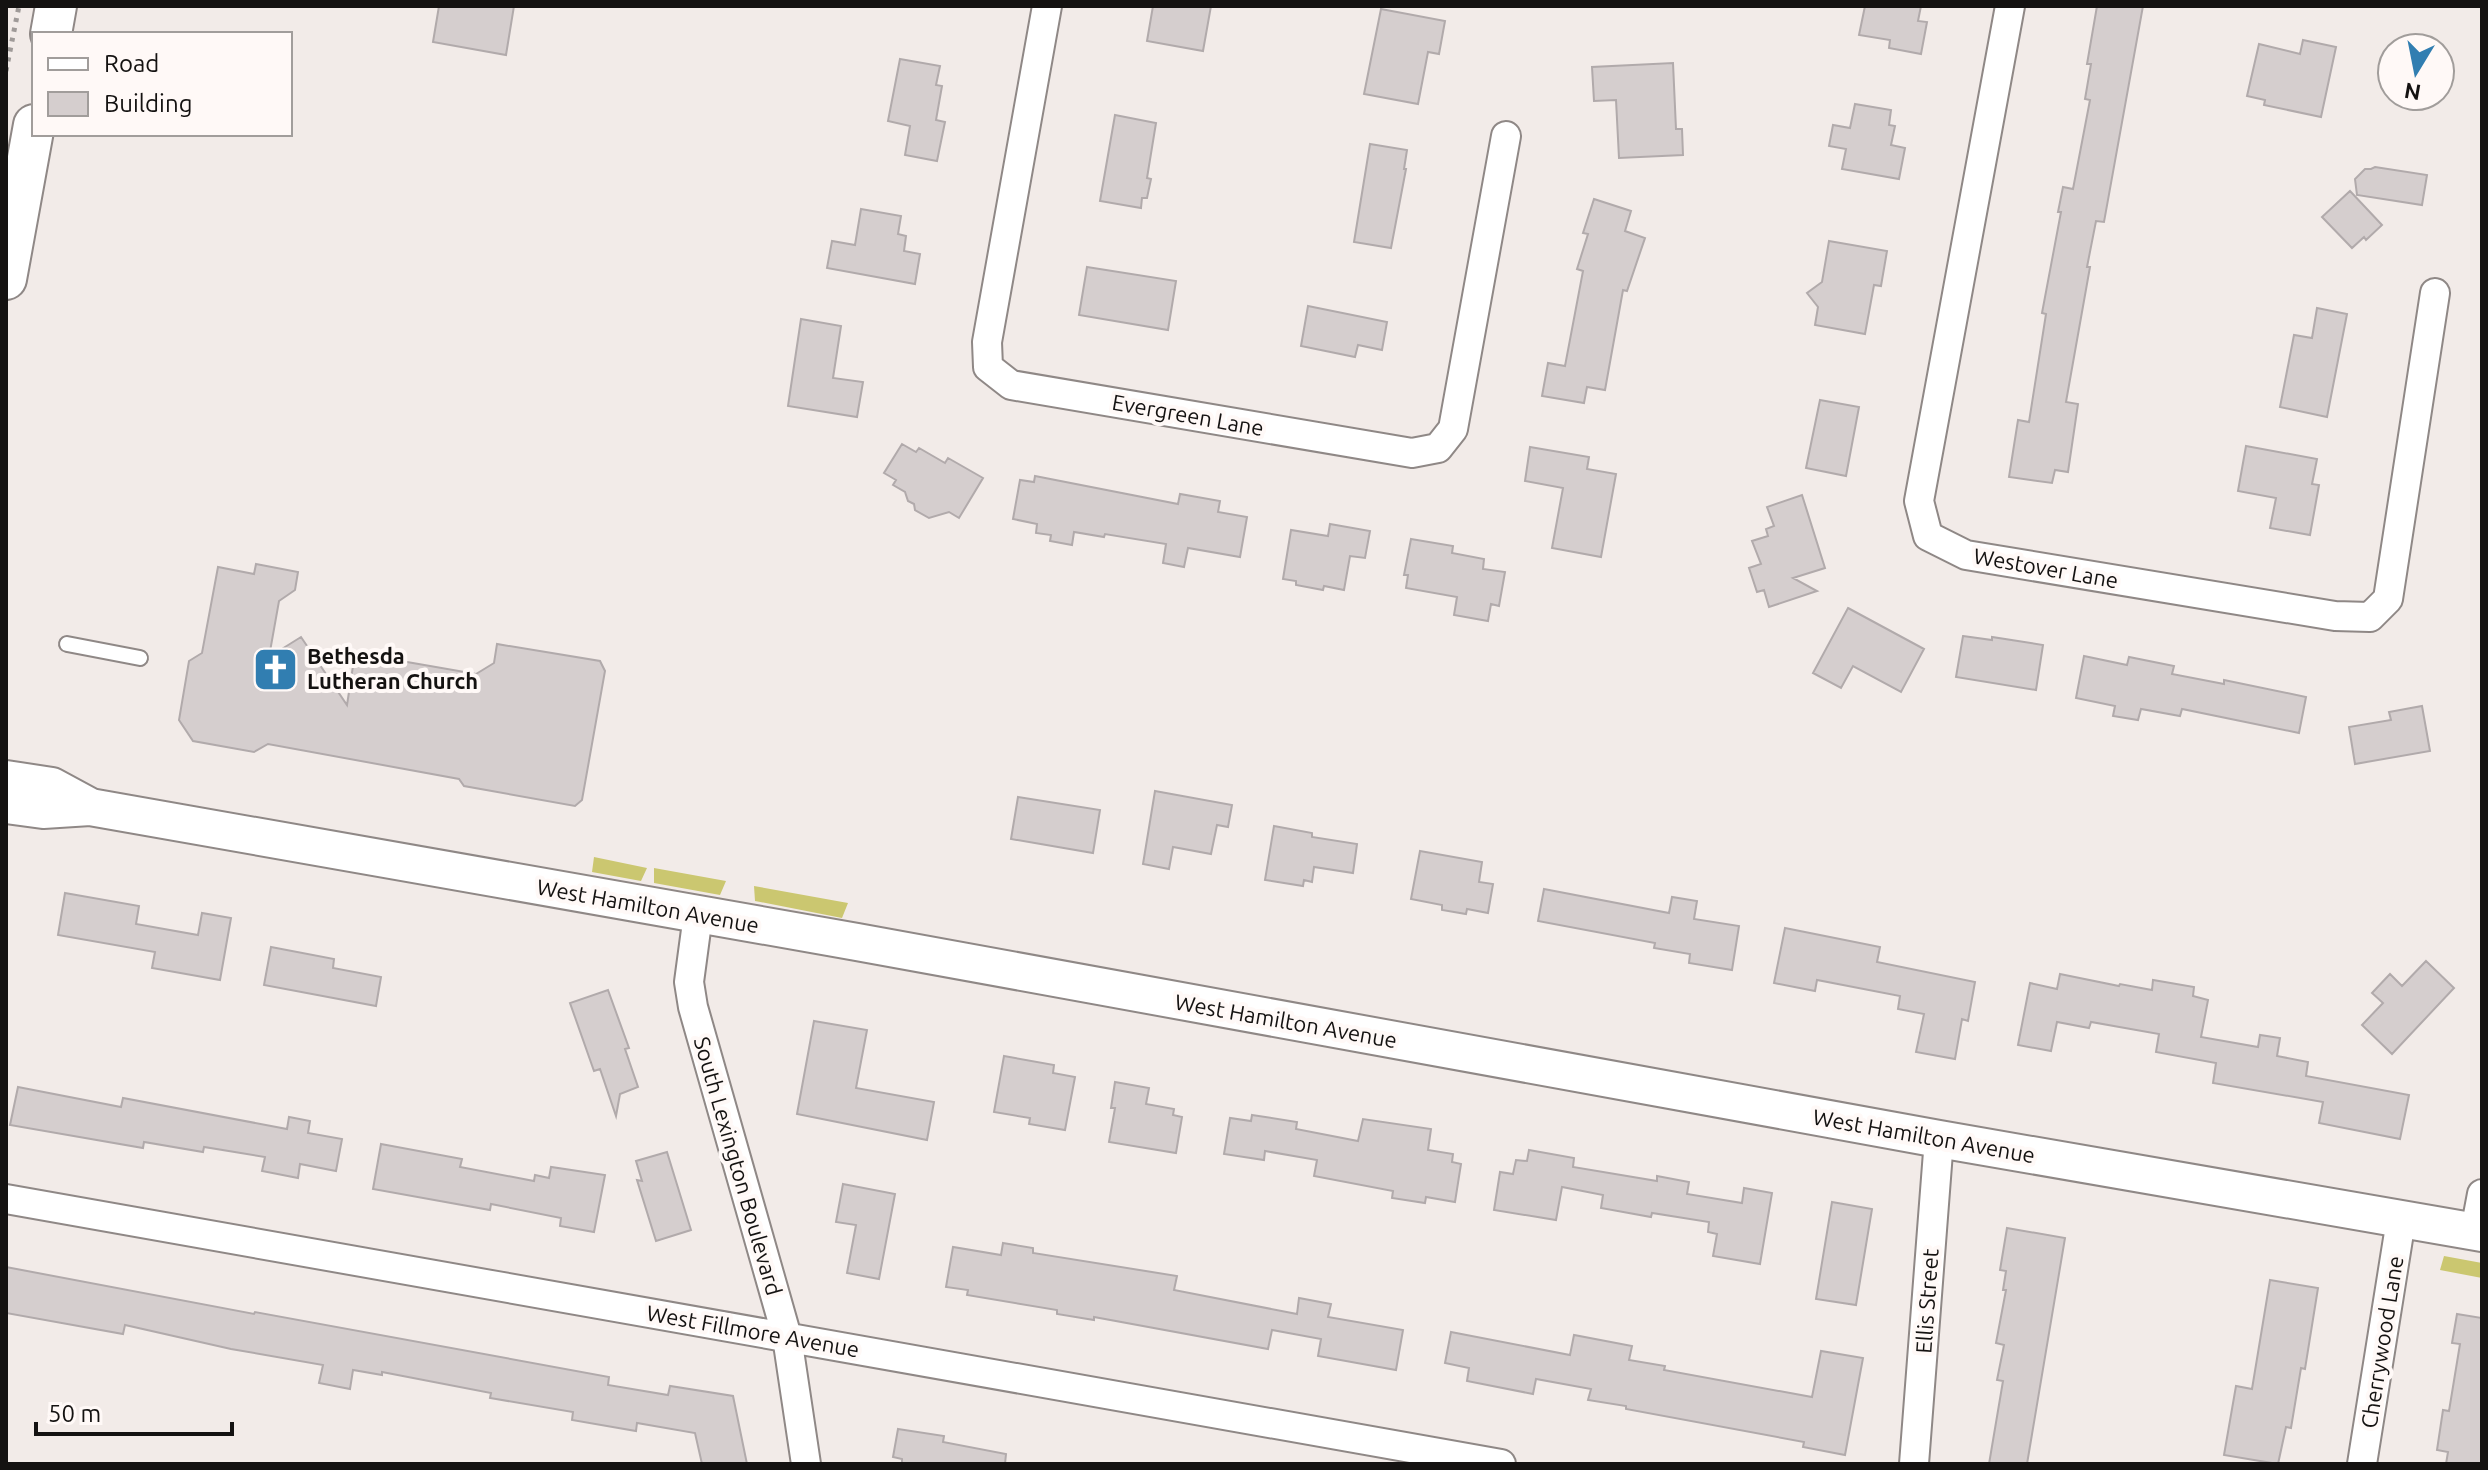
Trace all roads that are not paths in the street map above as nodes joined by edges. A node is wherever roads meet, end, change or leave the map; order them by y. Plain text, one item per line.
1 (56, 6) edge
2 (1047, 6) edge
3 (2010, 6) edge
4 (51, 32) edge
5 (32, 136) edge
6 (1506, 136) dead end
7 (6, 279) edge
8 (2435, 293) dead end
9 (67, 644) dead end
10 (140, 658) dead end
11 (6, 779) edge
12 (6, 805) edge
13 (90, 807) junction
14 (698, 915) junction
15 (1939, 1139) junction
16 (2482, 1194) edge
17 (6, 1199) edge
18 (2401, 1220) junction
19 (2478, 1232) edge
20 (787, 1337) junction
21 (806, 1464) edge
22 (1501, 1464) edge
23 (1914, 1464) edge
24 (2362, 1464) edge

1 - 4 main road
2 - 6 street, Evergreen Lane
3 - 8 street, Westover Lane
5 - 7 main road
9 - 10 lane
11 - 13 street, West Hamilton Avenue
12 - 13 street, West Hamilton Avenue
13 - 14 street, West Hamilton Avenue
14 - 15 street, West Hamilton Avenue
14 - 20 street, South Lexington Boulevard
15 - 18 street, West Hamilton Avenue
15 - 23 street, Ellis Street
16 - 19 street
17 - 20 street, West Fillmore Avenue
18 - 19 street, West Hamilton Avenue
18 - 24 street, Cherrywood Lane
20 - 21 street, South Lexington Boulevard
20 - 22 street, West Fillmore Avenue

